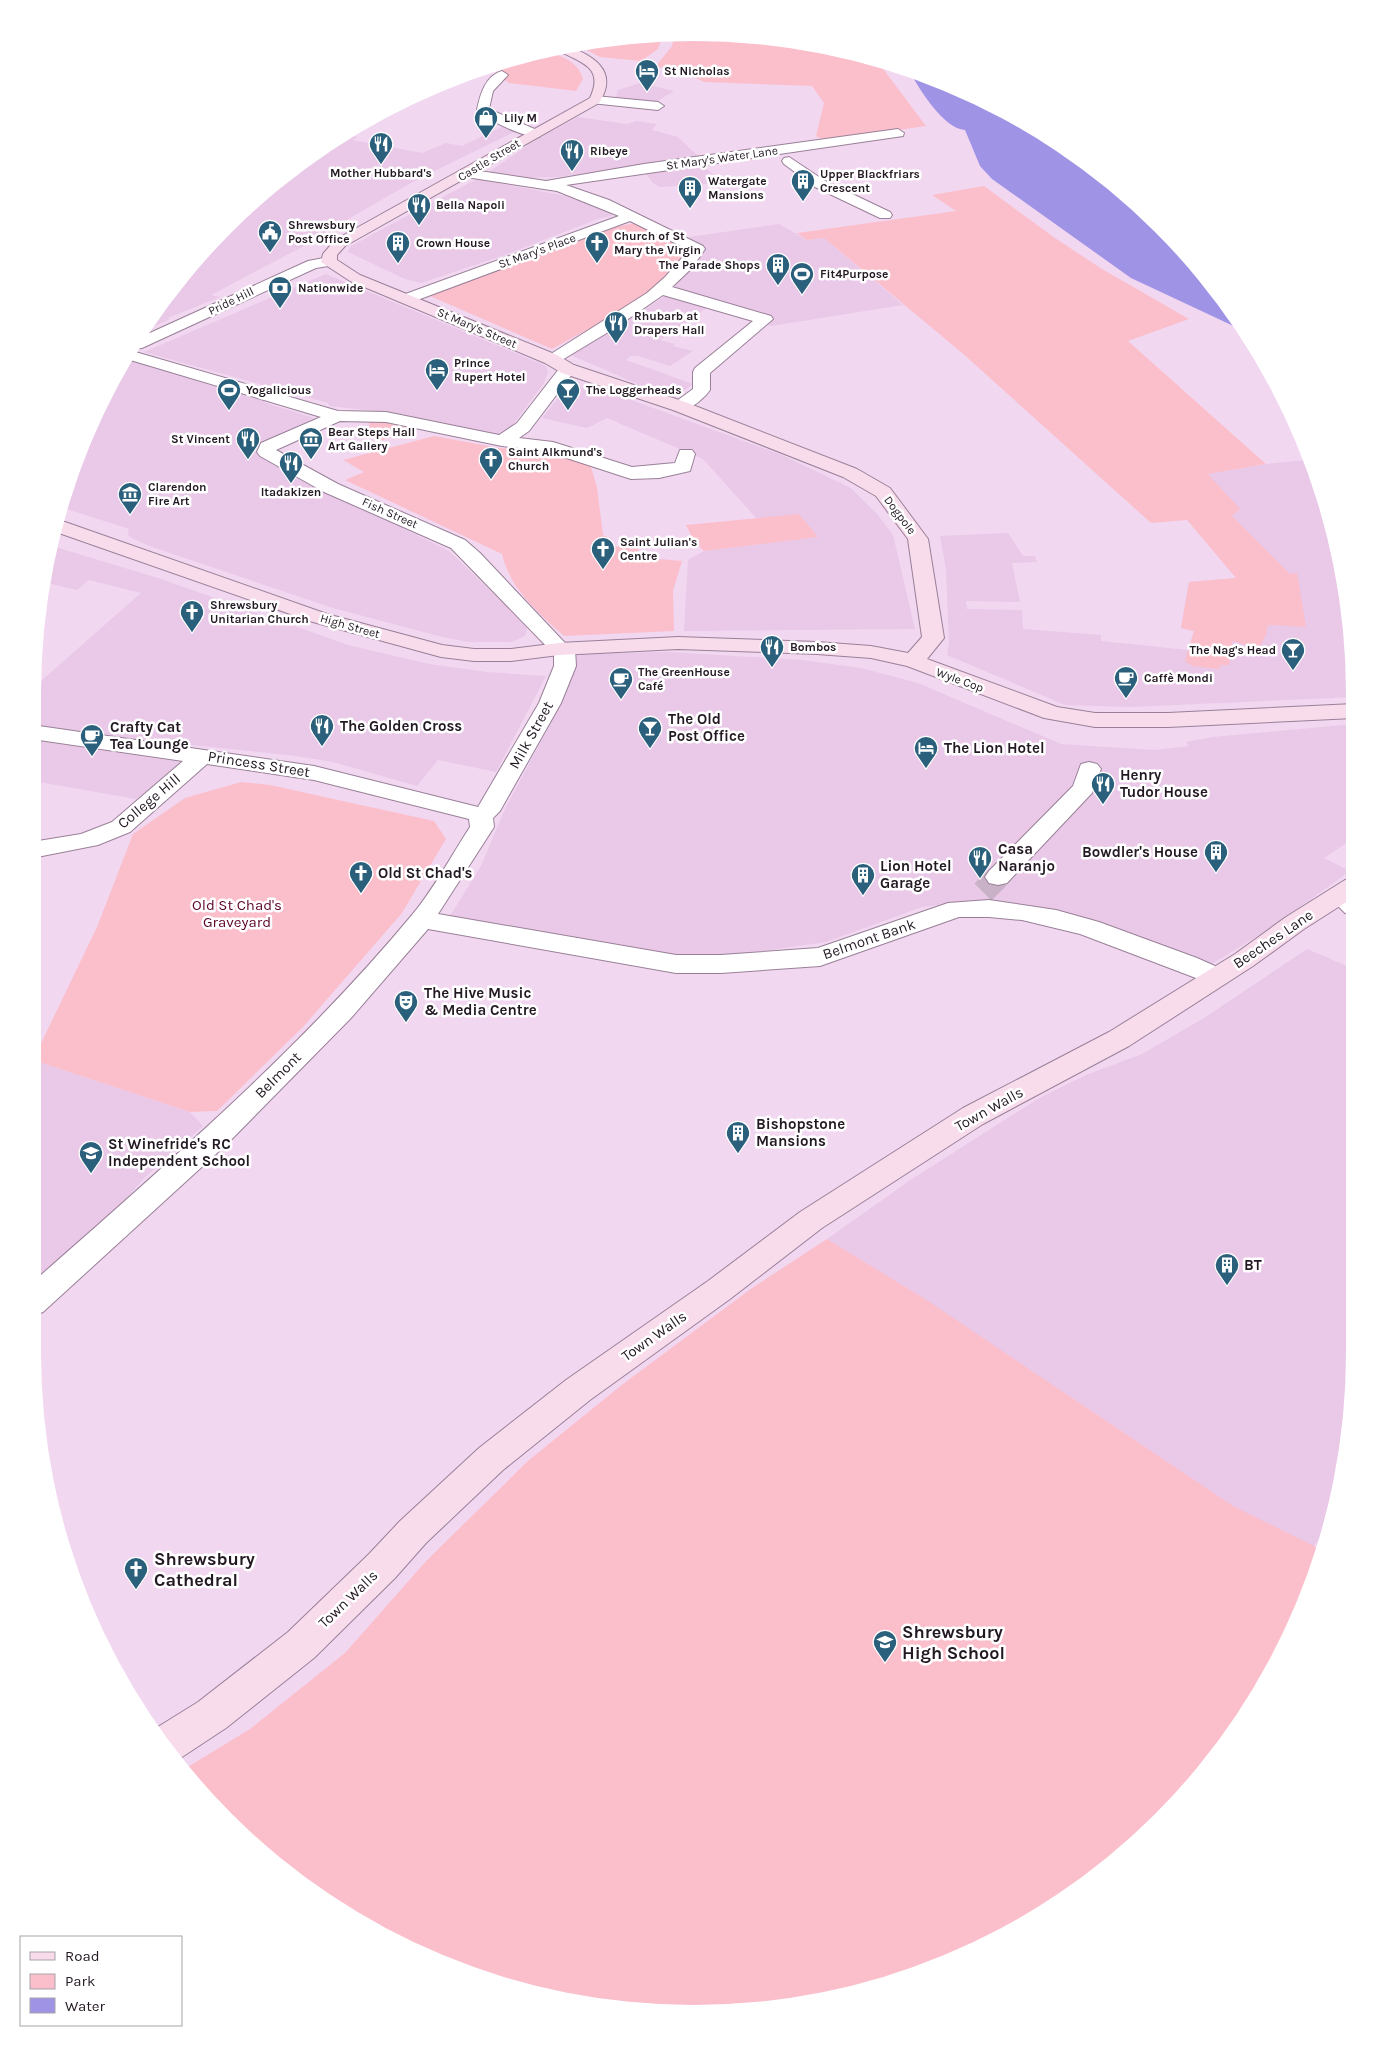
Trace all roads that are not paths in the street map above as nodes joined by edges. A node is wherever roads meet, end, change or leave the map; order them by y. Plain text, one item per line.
1 (573, 53) edge
2 (502, 75) dead end
3 (595, 100) junction
4 (658, 106) dead end
5 (898, 133) dead end
6 (534, 134) junction
7 (755, 154) junction
8 (789, 161) junction
9 (813, 164) dead end
10 (466, 173) junction
11 (547, 184) junction
12 (885, 215) dead end
13 (631, 216) junction
14 (329, 262) junction
15 (661, 289) junction
16 (406, 300) junction
17 (145, 341) edge
18 (135, 357) edge
19 (551, 360) junction
20 (568, 369) junction
21 (679, 406) junction
22 (337, 416) junction
23 (733, 429) joint
24 (502, 441) junction
25 (686, 454) dead end
26 (62, 528) edge
27 (561, 649) junction
28 (913, 662) junction
29 (1346, 711) edge
30 (41, 733) edge
31 (203, 756) junction
32 (1089, 769) dead end
33 (481, 815) junction
34 (41, 849) edge
35 (986, 892) junction
36 (1346, 898) edge
37 (422, 920) junction
38 (1204, 984) junction
39 (41, 1295) edge
40 (170, 1742) edge

1 - 3 street
2 - 6 street
3 - 4 street
3 - 6 street, Castle Street
5 - 7 street, St Mary's Water Lane
6 - 10 street, Castle Street
7 - 8 street
7 - 11 street, St Mary's Water Lane
8 - 9 street
8 - 12 street
10 - 11 street
10 - 14 street, Castle Street
11 - 13 street
13 - 15 street
13 - 16 street, St Mary's Place
14 - 16 street, St Mary's Street
14 - 17 street, Pride Hill
15 - 19 street
15 - 21 street
16 - 19 street, St Mary's Street
18 - 22 street
19 - 20 street, St Mary's Street
20 - 21 street, St Mary's Street
20 - 24 street
21 - 23 street, St Mary's Street
22 - 24 street
22 - 27 street, Fish Street
23 - 28 street, Dogpole
24 - 25 street
26 - 27 street, High Street
27 - 28 street, Wyle Cop
27 - 33 street, Milk Street
28 - 29 street, Wyle Cop
30 - 31 street, Princess Street
31 - 33 street, Princess Street
31 - 34 street, College Hill
32 - 35 street
33 - 37 street, Belmont
35 - 37 street, Belmont Bank
35 - 38 street, Belmont Bank
36 - 38 street, Beeches Lane
37 - 39 street, Belmont
38 - 40 street, Town Walls

